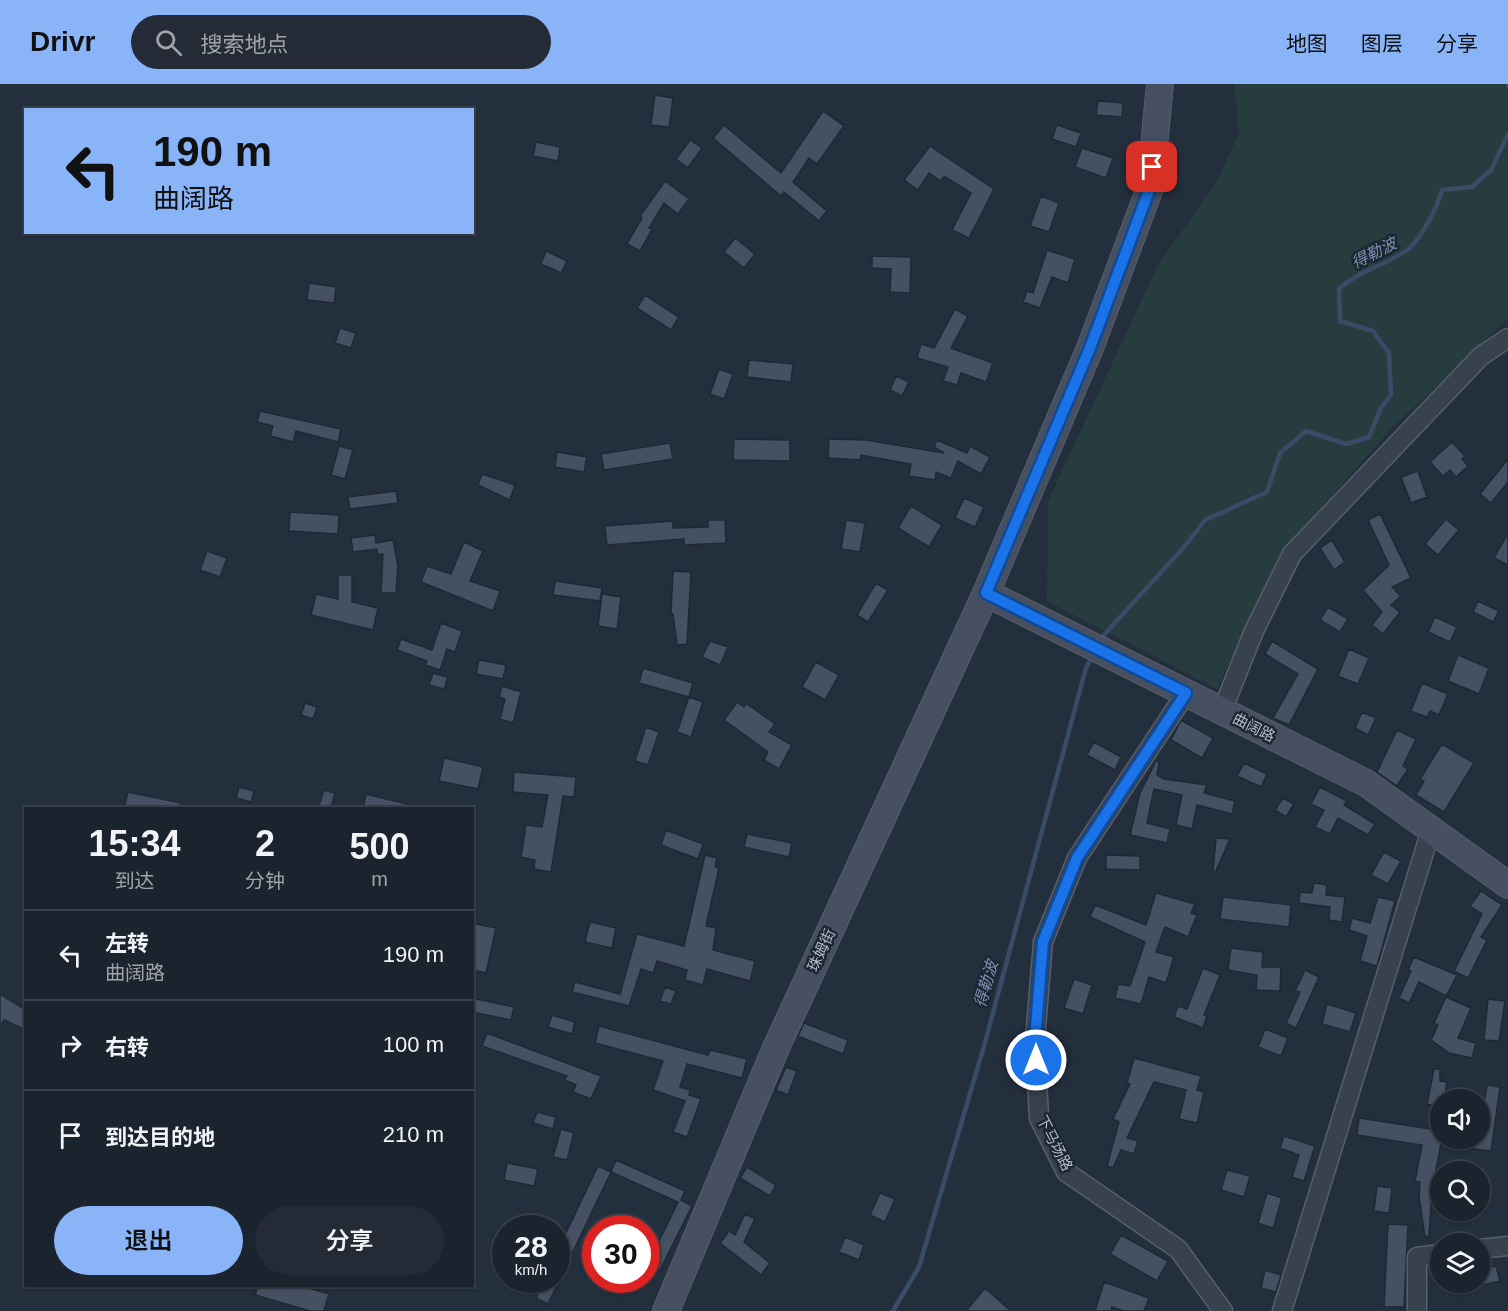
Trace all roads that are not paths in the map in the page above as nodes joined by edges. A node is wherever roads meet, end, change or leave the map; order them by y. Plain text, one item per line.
1 (1160, 84) edge
2 (1508, 338) edge
3 (986, 593) junction
4 (1186, 693) junction
5 (1222, 711) junction
6 (1431, 830) junction
7 (1508, 885) edge
8 (1508, 1246) edge
9 (1490, 1248) edge
10 (1430, 1255) edge
11 (666, 1311) edge
12 (1223, 1311) edge
13 (1282, 1311) edge
14 (1417, 1311) edge

1 - 3 street, 珠姆街
2 - 5 street
3 - 4 street, 曲阔路
3 - 11 street, 珠姆街
4 - 5 street, 曲阔路
4 - 12 street, 下马场路
5 - 6 street, 曲阔路
6 - 7 street, 曲阔路
6 - 13 street
8 - 9 street
10 - 14 street

